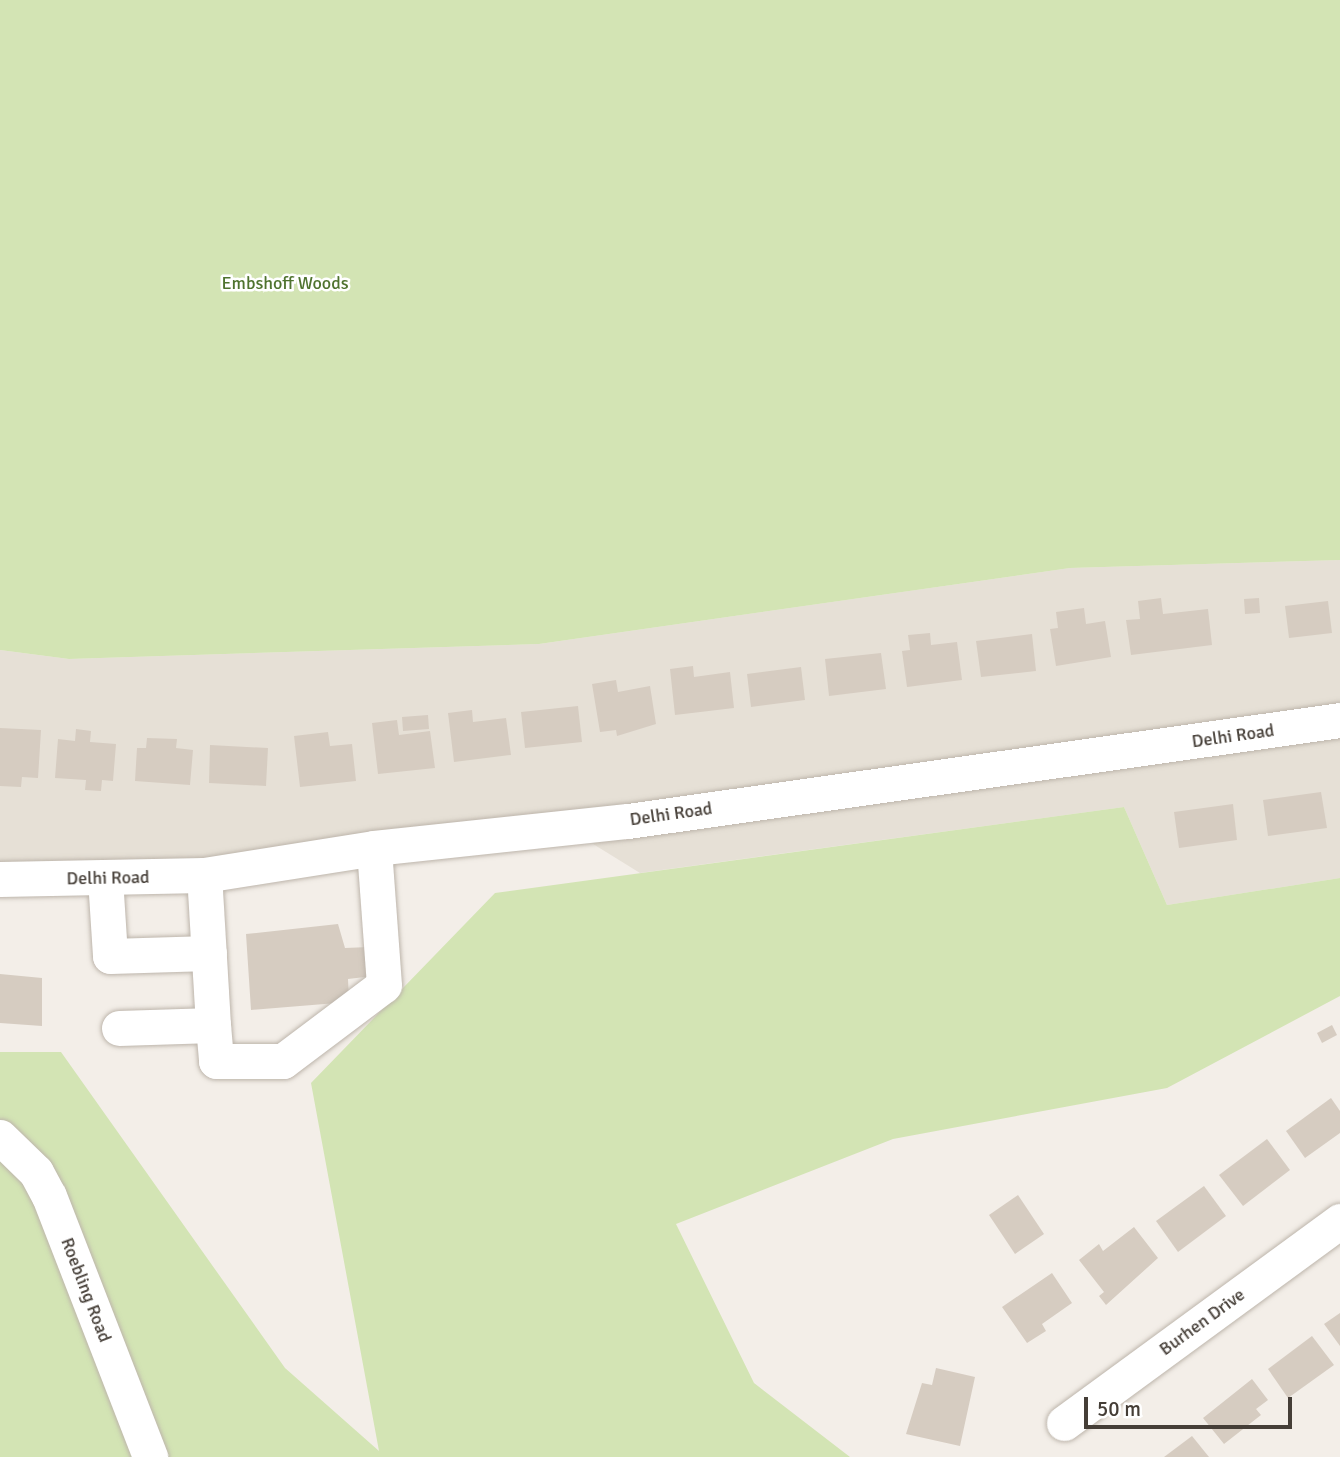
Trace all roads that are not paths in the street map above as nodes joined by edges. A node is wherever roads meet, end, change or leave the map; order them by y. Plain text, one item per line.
1 (1340, 720) edge
2 (374, 848) junction
3 (204, 875) junction
4 (105, 878) junction
5 (0, 879) edge
6 (209, 953) junction
7 (213, 1025) junction
8 (119, 1028) dead end
9 (0, 1137) edge
10 (1340, 1221) edge
11 (1064, 1423) dead end
12 (150, 1457) edge

1 - 2 street, Delhi Road
2 - 3 street, Delhi Road
2 - 7 street
3 - 4 street, Delhi Road
3 - 6 street
4 - 5 street, Delhi Road
4 - 6 street
6 - 7 street
7 - 8 street
9 - 12 street, Roebling Road
10 - 11 street, Burhen Drive

